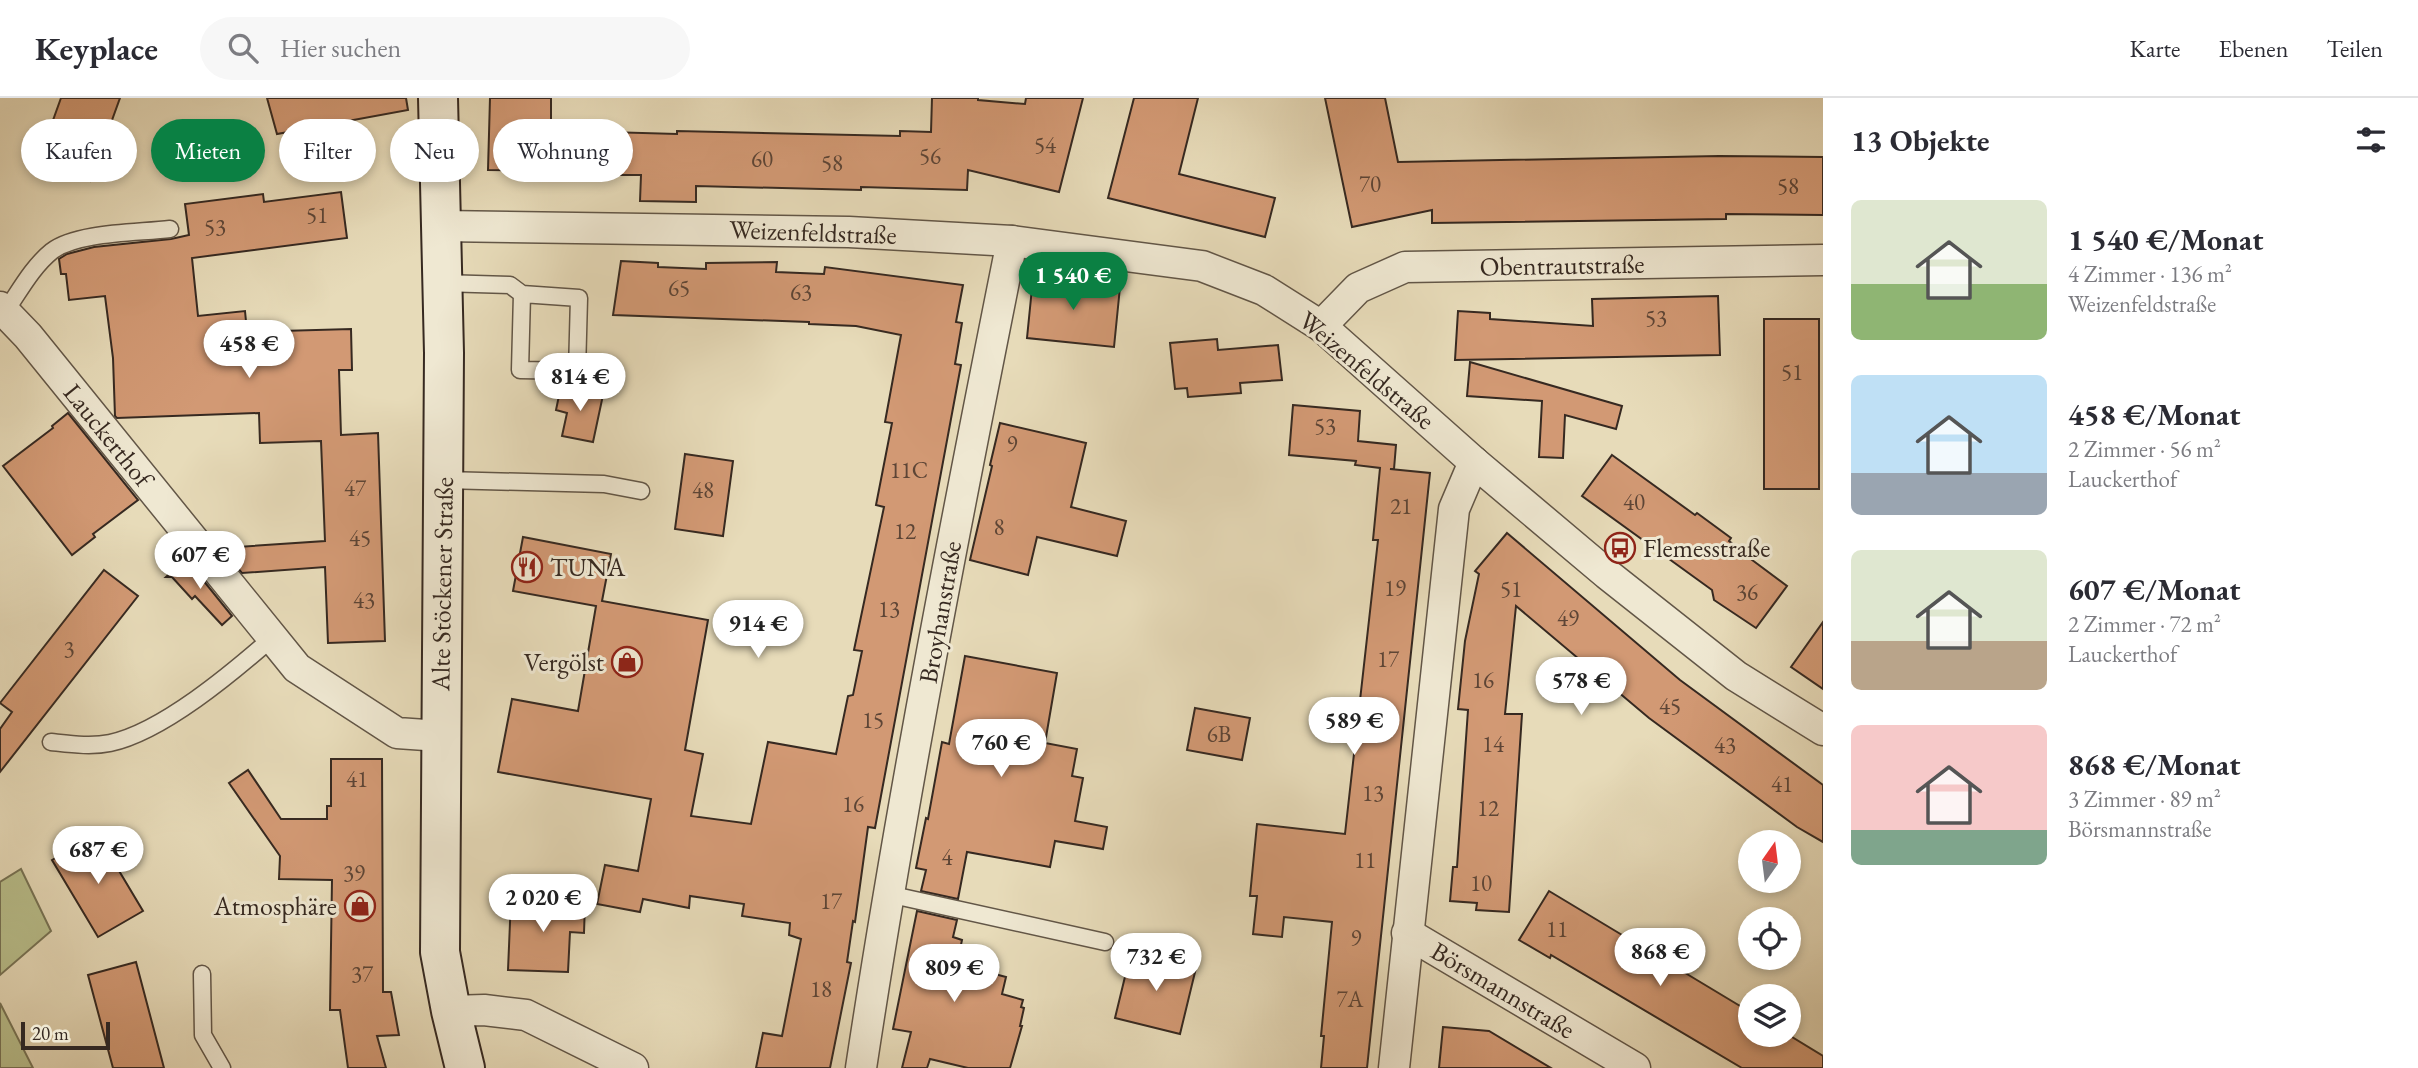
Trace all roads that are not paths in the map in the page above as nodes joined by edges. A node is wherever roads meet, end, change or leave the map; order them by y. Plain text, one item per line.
1 (438, 98) edge
2 (441, 226) junction
3 (170, 229) dead end
4 (1012, 241) junction
5 (1823, 260) edge
6 (441, 283) junction
7 (522, 294) junction
8 (3, 310) edge
9 (1321, 326) junction
10 (1474, 462) junction
11 (444, 480) junction
12 (641, 491) dead end
13 (272, 638) junction
14 (1823, 730) edge
15 (440, 736) junction
16 (51, 742) dead end
17 (888, 894) junction
18 (1407, 933) junction
19 (1105, 942) dead end
20 (202, 974) dead end
21 (451, 1011) junction
22 (222, 1068) edge
23 (465, 1068) edge
24 (633, 1068) edge
25 (861, 1068) edge
26 (1394, 1068) edge
27 (1634, 1068) edge

1 - 2 street, Alte Stöckener Straße
2 - 4 street, Weizenfeldstraße
2 - 6 street, Alte Stöckener Straße
3 - 8 lane
4 - 9 street, Weizenfeldstraße
4 - 17 street, Broyhanstraße
5 - 9 street, Obentrautstraße
6 - 7 lane
6 - 11 street, Alte Stöckener Straße
7 - 7 lane
8 - 13 street, Lauckerthof
9 - 10 street, Weizenfeldstraße
10 - 14 street, Weizenfeldstraße
10 - 18 street
11 - 12 lane
11 - 15 street, Alte Stöckener Straße
13 - 15 street, Lauckerthof
13 - 16 lane
15 - 21 street, Alte Stöckener Straße
17 - 19 lane
17 - 25 street, Broyhanstraße
18 - 26 street
18 - 27 street, Börsmannstraße
20 - 22 lane
21 - 23 street, Alte Stöckener Straße
21 - 24 street

